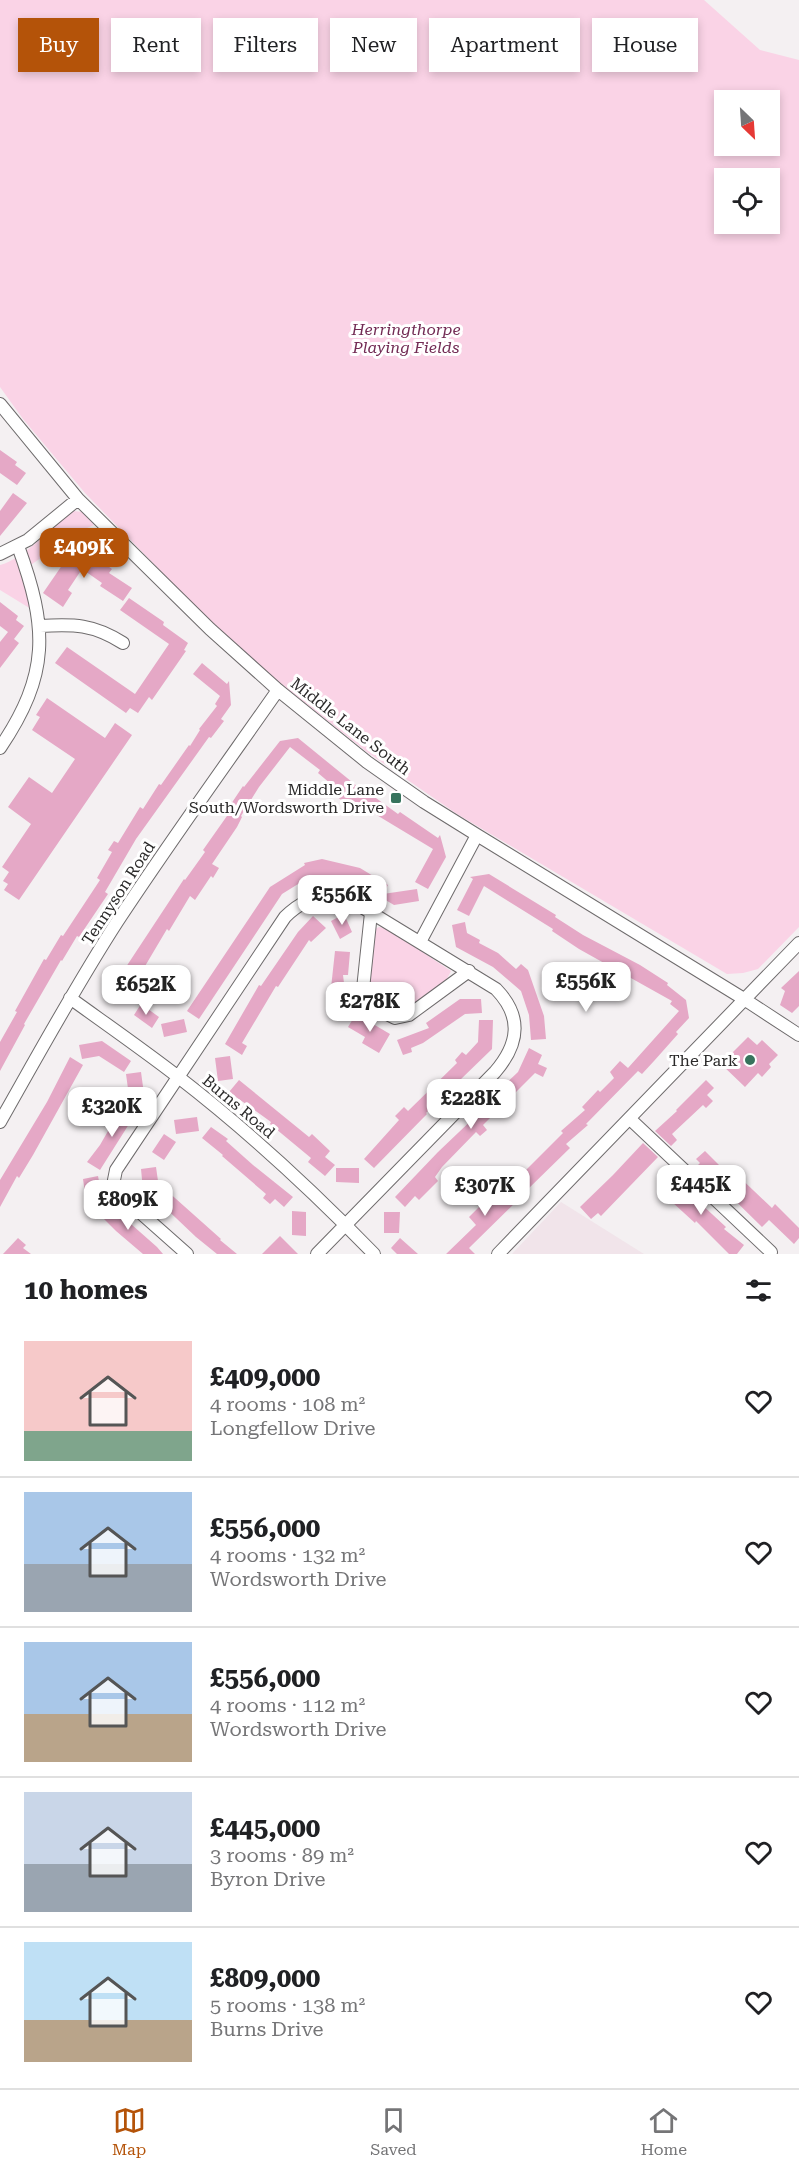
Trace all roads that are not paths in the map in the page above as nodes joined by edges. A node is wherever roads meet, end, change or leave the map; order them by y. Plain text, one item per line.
1 (0, 404) edge
2 (78, 499) junction
3 (18, 546) junction
4 (0, 554) edge
5 (40, 626) junction
6 (123, 643) dead end
7 (278, 690) junction
8 (0, 748) edge
9 (477, 836) junction
10 (371, 913) junction
11 (420, 942) junction
12 (799, 943) edge
13 (468, 971) junction
14 (70, 998) junction
15 (744, 999) junction
16 (797, 1031) edge
17 (178, 1077) junction
18 (630, 1119) junction
19 (0, 1122) edge
20 (346, 1225) junction
21 (771, 1252) dead end
22 (187, 1254) edge
23 (317, 1254) edge
24 (374, 1254) edge
25 (498, 1254) edge

1 - 2 street, Middle Lane South
2 - 3 street
2 - 7 street, Middle Lane South
3 - 4 street
3 - 5 street
5 - 6 street
5 - 8 street
7 - 9 street, Middle Lane South
7 - 14 street, Tennyson Road
9 - 11 street
9 - 15 street, Middle Lane South
10 - 11 street
10 - 13 street
10 - 17 street
11 - 13 street
12 - 15 street
13 - 20 street
14 - 17 street, Burns Road
14 - 19 street, Tennyson Road
15 - 16 street, Middle Lane South
15 - 18 street
17 - 20 street, Burns Road
17 - 22 street
18 - 21 street
18 - 25 street
20 - 23 street
20 - 24 street, Burns Road

